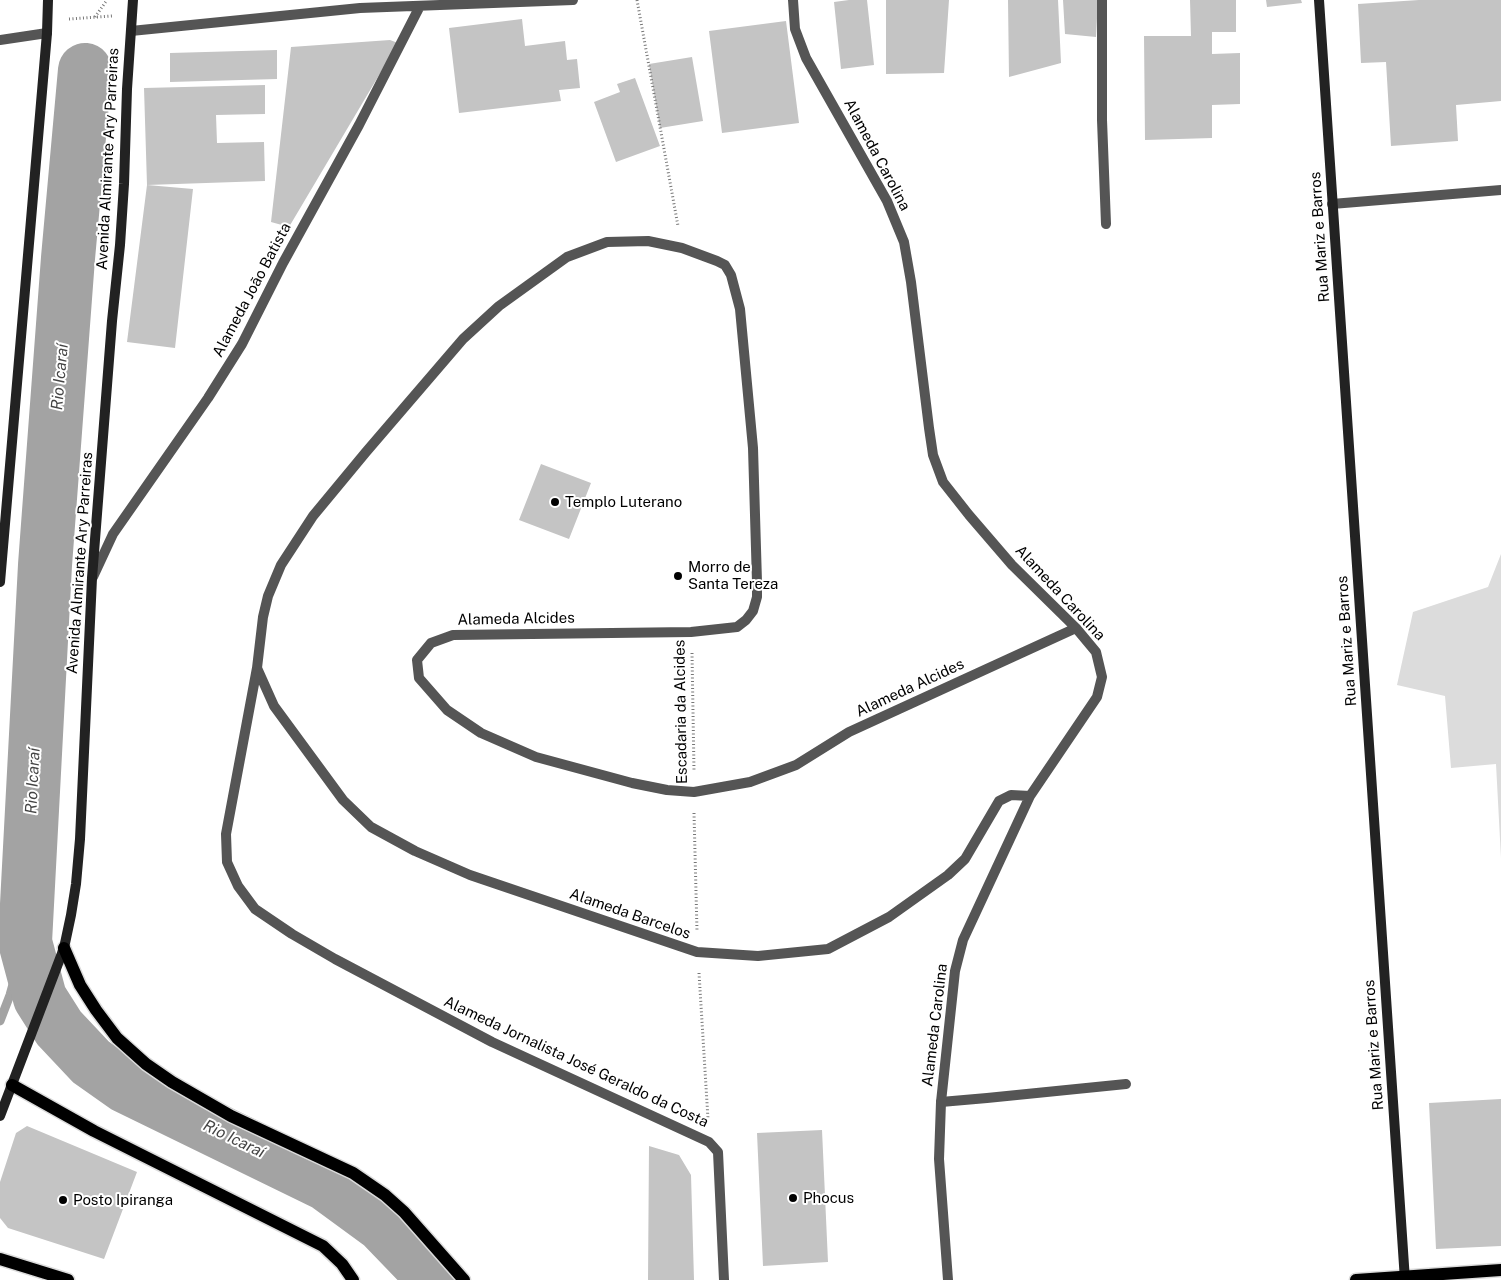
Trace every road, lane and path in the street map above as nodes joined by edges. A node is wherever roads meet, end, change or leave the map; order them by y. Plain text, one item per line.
1 (48, 0) edge
2 (107, 0) edge
3 (133, 0) edge
4 (573, 0) edge
5 (638, 0) edge
6 (793, 0) edge
7 (1102, 0) edge
8 (1318, 0) edge
9 (420, 6) junction
10 (112, 16) dead end
11 (95, 17) junction
12 (69, 19) dead end
13 (131, 32) junction
14 (47, 34) junction
15 (0, 40) edge
16 (1501, 190) edge
17 (1332, 204) junction
18 (1106, 224) dead end
19 (682, 248) junction
20 (92, 578) junction
21 (0, 582) edge
22 (1076, 628) junction
23 (691, 632) junction
24 (257, 668) junction
25 (694, 792) junction
26 (1030, 796) junction
27 (64, 948) junction
28 (697, 952) junction
29 (1126, 1084) dead end
30 (12, 1085) junction
31 (941, 1102) junction
32 (0, 1116) edge
33 (709, 1142) junction
34 (0, 1259) edge
35 (1501, 1270) edge
36 (1405, 1278) edge
37 (68, 1280) edge
38 (353, 1280) edge
39 (464, 1280) edge
40 (724, 1280) edge
41 (948, 1280) edge
42 (1356, 1280) edge

1 - 14 main road
2 - 11 path
3 - 13 main road, Avenida Almirante Ary Parreiras
4 - 9 street
5 - 19 path
6 - 22 street, Alameda Carolina
7 - 18 street
8 - 17 main road, Rua Mariz e Barros
9 - 13 street
9 - 20 street, Alameda João Batista
10 - 11 path
11 - 12 path
13 - 20 main road, Avenida Almirante Ary Parreiras
14 - 15 street
14 - 21 main road
16 - 17 street
17 - 36 main road, Rua Mariz e Barros
19 - 23 street, Alameda Alcides
19 - 24 street, Alameda Jornalista José Geraldo da Costa
20 - 27 main road, Avenida Almirante Ary Parreiras
22 - 25 street, Alameda Alcides
22 - 26 street, Alameda Carolina
23 - 25 path, Escadaria da Alcides
23 - 25 street, Alameda Alcides
24 - 28 street, Alameda Barcelos
24 - 33 street, Alameda Jornalista José Geraldo da Costa
25 - 28 path, Escadaria da Alcides
26 - 28 street, Alameda Barcelos
26 - 31 street, Alameda Carolina
27 - 30 main road, Avenida Almirante Ary Parreiras
27 - 39 main road
28 - 33 path, Escadaria da Alcides
29 - 31 street
30 - 32 main road, Avenida Almirante Ary Parreiras
30 - 38 main road
31 - 41 street, Alameda Carolina
33 - 40 street, Alameda Jornalista José Geraldo da Costa
34 - 37 main road
35 - 36 main road
36 - 42 main road

